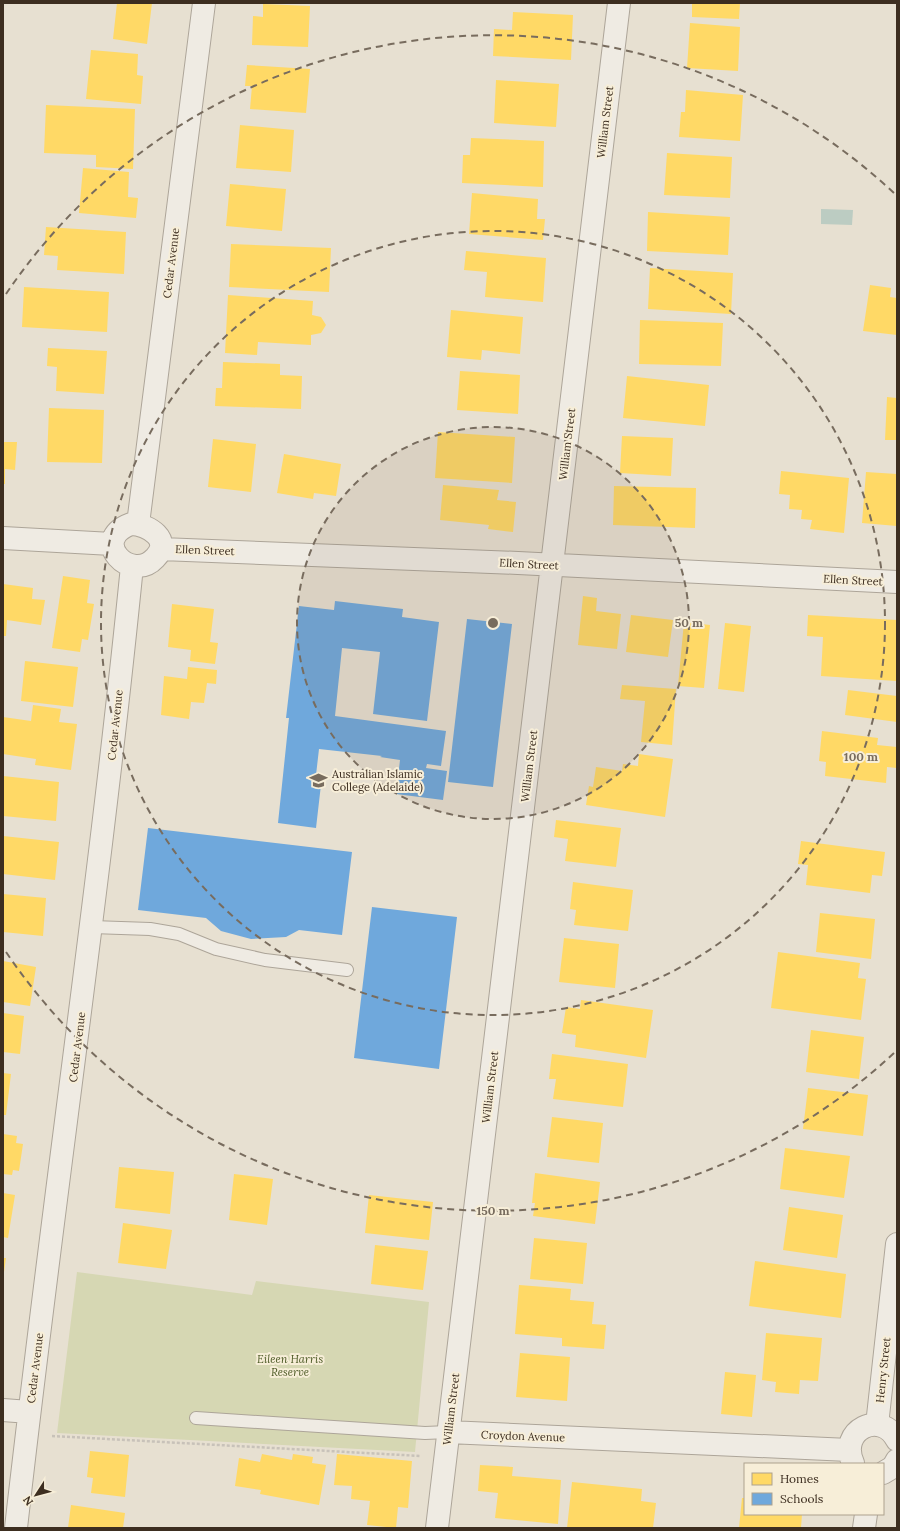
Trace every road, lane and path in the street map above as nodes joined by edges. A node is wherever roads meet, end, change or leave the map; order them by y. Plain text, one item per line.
1 (204, 3) edge
2 (619, 3) edge
3 (138, 524) junction
4 (3, 538) edge
5 (112, 544) junction
6 (161, 548) junction
7 (132, 566) junction
8 (553, 566) junction
9 (897, 582) edge
10 (92, 927) junction
11 (347, 970) dead end
12 (897, 1244) edge
13 (3, 1410) edge
14 (29, 1412) junction
15 (196, 1418) dead end
16 (877, 1425) junction
17 (448, 1432) junction
18 (52, 1436) dead end
19 (897, 1440) edge
20 (421, 1456) dead end
21 (852, 1457) edge
22 (897, 1460) edge
23 (884, 1472) edge
24 (866, 1515) edge
25 (16, 1528) edge
26 (437, 1528) edge
27 (864, 1528) edge

1 - 3 street, Cedar Avenue
2 - 8 street, William Street
3 - 5 street
3 - 6 street
4 - 5 street
5 - 7 street
6 - 7 street
6 - 8 street, Ellen Street
7 - 10 street, Cedar Avenue
8 - 9 street, Ellen Street
8 - 17 street, William Street
10 - 11 lane
10 - 14 street, Cedar Avenue
12 - 16 street, Henry Street
13 - 14 street
14 - 25 street, Cedar Avenue
15 - 17 lane, Croydon Avenue
16 - 19 street
16 - 21 street
17 - 21 street, Croydon Avenue
17 - 26 street, William Street
18 - 20 path
22 - 23 street
24 - 27 street

